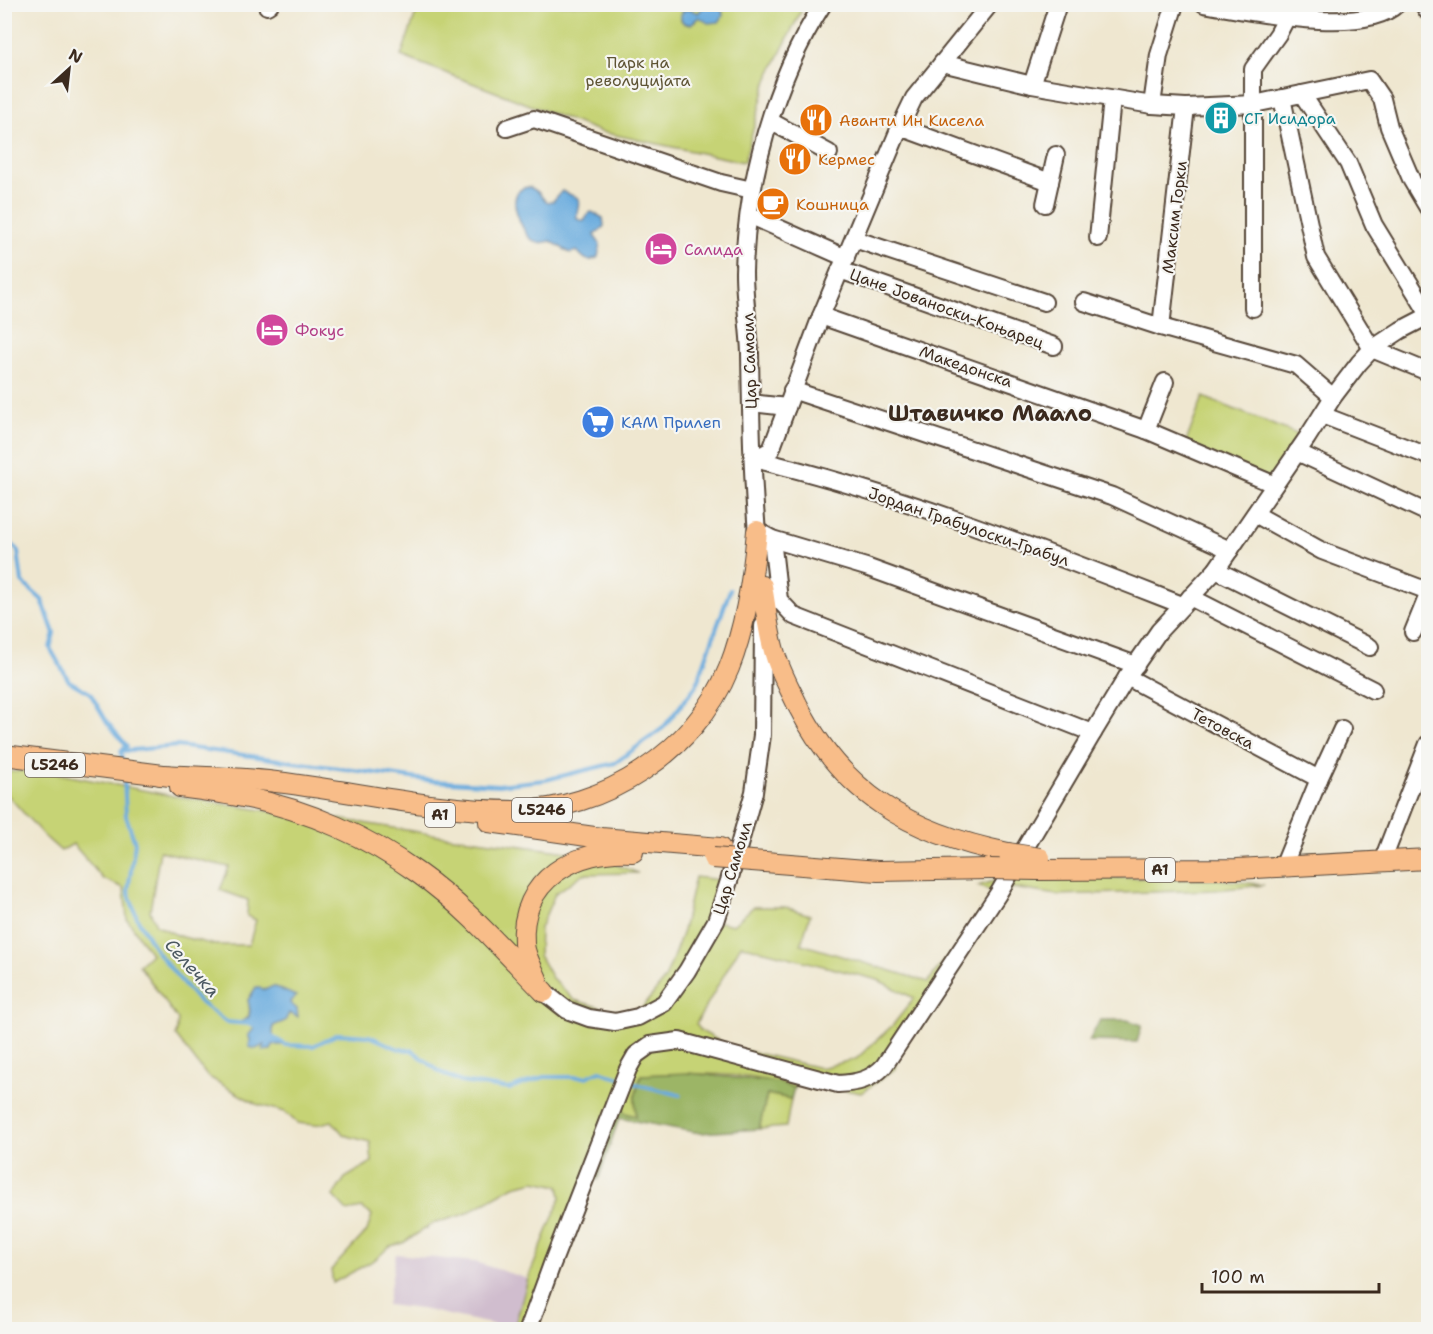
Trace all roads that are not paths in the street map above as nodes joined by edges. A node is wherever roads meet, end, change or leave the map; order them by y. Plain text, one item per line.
1 (823, 4) edge
2 (990, 4) edge
3 (1058, 4) edge
4 (1174, 4) edge
5 (1204, 4) edge
6 (1397, 4) edge
7 (1423, 4) edge
8 (1306, 12) edge
9 (1428, 12) edge
10 (1287, 17) junction
11 (942, 63) junction
12 (1032, 85) junction
13 (1302, 94) junction
14 (1282, 98) junction
15 (1112, 99) junction
16 (1254, 104) junction
17 (1152, 105) junction
18 (1186, 107) junction
19 (770, 121) junction
20 (900, 127) junction
21 (507, 128) dead end
22 (829, 153) dead end
23 (1056, 155) dead end
24 (1050, 182) junction
25 (752, 190) junction
26 (1045, 204) dead end
27 (1428, 208) edge
28 (749, 215) junction
29 (1098, 238) dead end
30 (854, 240) junction
31 (843, 264) junction
32 (1044, 302) dead end
33 (1084, 302) dead end
34 (1253, 308) dead end
35 (1428, 315) edge
36 (821, 316) junction
37 (1161, 327) junction
38 (1053, 346) dead end
39 (1372, 349) junction
40 (1428, 372) edge
41 (1165, 382) dead end
42 (792, 390) junction
43 (1332, 397) junction
44 (751, 403) junction
45 (787, 408) junction
46 (1322, 415) junction
47 (1146, 430) junction
48 (1297, 452) junction
49 (1428, 456) edge
50 (753, 459) junction
51 (1273, 484) junction
52 (1428, 513) edge
53 (1255, 514) junction
54 (764, 535) junction
55 (1230, 550) junction
56 (1216, 570) junction
57 (762, 586) junction
58 (1428, 593) edge
59 (1186, 601) junction
60 (1413, 632) dead end
61 (1370, 647) dead end
62 (1131, 671) junction
63 (1373, 690) dead end
64 (1342, 729) dead end
65 (1093, 733) junction
66 (1428, 744) edge
67 (7, 755) edge
68 (160, 779) junction
69 (1319, 779) junction
70 (716, 853) junction
71 (1035, 857) junction
72 (1428, 859) edge
73 (1382, 862) junction
74 (1283, 867) junction
75 (544, 992) junction
76 (528, 1329) edge

1 - 19 street, Цар Самоил / L5246
2 - 11 street, Цане Јованоски-Коњарец
3 - 12 street
4 - 17 street
5 - 10 street
6 - 8 street
7 - 9 street
8 - 10 street
10 - 16 street
11 - 12 street
11 - 20 street, Цане Јованоски-Коњарец
12 - 15 street
13 - 14 street
13 - 27 street
13 - 35 street
14 - 16 street
14 - 39 street
15 - 17 street
15 - 29 street
16 - 18 street
16 - 34 street
17 - 18 street
18 - 37 street, Максим Горки
19 - 22 street
19 - 25 street, Цар Самоил / L5246
20 - 24 street
20 - 30 street, Цане Јованоски-Коњарец
21 - 25 street
23 - 24 street
24 - 26 street
25 - 28 street, Цар Самоил / L5246
28 - 31 street, Цане Јованоски-Коњарец
28 - 44 street, Цар Самоил / L5246
30 - 31 street, Цане Јованоски-Коњарец
30 - 32 street, Цане Јованоски-Коњарец
31 - 36 street, Цане Јованоски-Коњарец
31 - 38 street, Цане Јованоски-Коњарец
33 - 37 street
35 - 39 street
36 - 42 street, Цане Јованоски-Коњарец
36 - 47 street, Македонска
37 - 43 street
39 - 40 street
39 - 43 street
41 - 47 street
42 - 45 street, Цане Јованоски-Коњарец
42 - 55 street
43 - 46 street
44 - 45 street
44 - 50 street, Цар Самоил / L5246
45 - 50 street, Цане Јованоски-Коњарец
46 - 48 street
46 - 49 street
47 - 51 street, Македонска
48 - 51 street
48 - 52 street
50 - 54 street, Цар Самоил / L5246
50 - 59 street, Јордан Грабулоски-Грабул
51 - 53 street
53 - 55 street
53 - 58 street
54 - 57 street, L5246
54 - 62 street
54 - 65 street
54 - 68 main road, L5246
55 - 56 street
56 - 59 street
56 - 61 street
57 - 71 main road, L5246, bridge
57 - 75 street, Цар Самоил / L5246
58 - 60 street
59 - 62 street
59 - 63 street
62 - 65 street
62 - 69 street, Тетовска
64 - 69 street
65 - 71 street
66 - 73 street
67 - 68 main road, L5246
68 - 70 main road, A1
68 - 75 main road, L5246
69 - 74 street
70 - 71 main road, A1, bridge
70 - 75 main road, L5246
71 - 74 main road, A1
71 - 76 street
72 - 73 main road, A1
73 - 74 main road, A1

